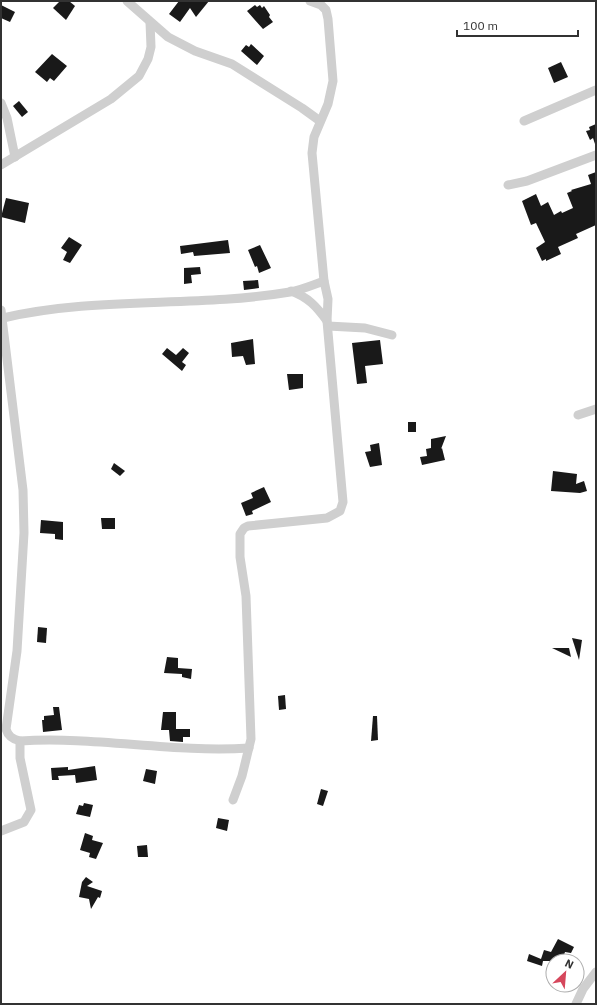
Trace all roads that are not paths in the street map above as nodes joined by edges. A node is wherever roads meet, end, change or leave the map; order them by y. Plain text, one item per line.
1 (127, 1) edge
2 (310, 1) edge
3 (150, 22) junction
4 (596, 90) edge
5 (1, 103) edge
6 (320, 121) junction
7 (524, 121) dead end
8 (596, 155) edge
9 (15, 156) junction
10 (1, 165) edge
11 (508, 185) dead end
12 (324, 281) junction
13 (291, 292) junction
14 (1, 313) edge
15 (327, 323) junction
16 (392, 335) dead end
17 (596, 409) edge
18 (578, 415) dead end
19 (4, 734) edge
20 (20, 741) junction
21 (249, 748) junction
22 (233, 800) dead end
23 (1, 831) edge
24 (596, 972) edge
25 (576, 1004) edge

1 - 3 street
2 - 6 street
3 - 6 street
3 - 9 street
4 - 7 street
5 - 9 street
6 - 12 street
8 - 11 street
9 - 10 street
12 - 13 street
12 - 15 street
13 - 14 street
13 - 15 street
14 - 19 street
15 - 16 street
15 - 21 street
17 - 18 street
19 - 20 street
20 - 21 street
20 - 23 street
21 - 22 street
24 - 25 street

